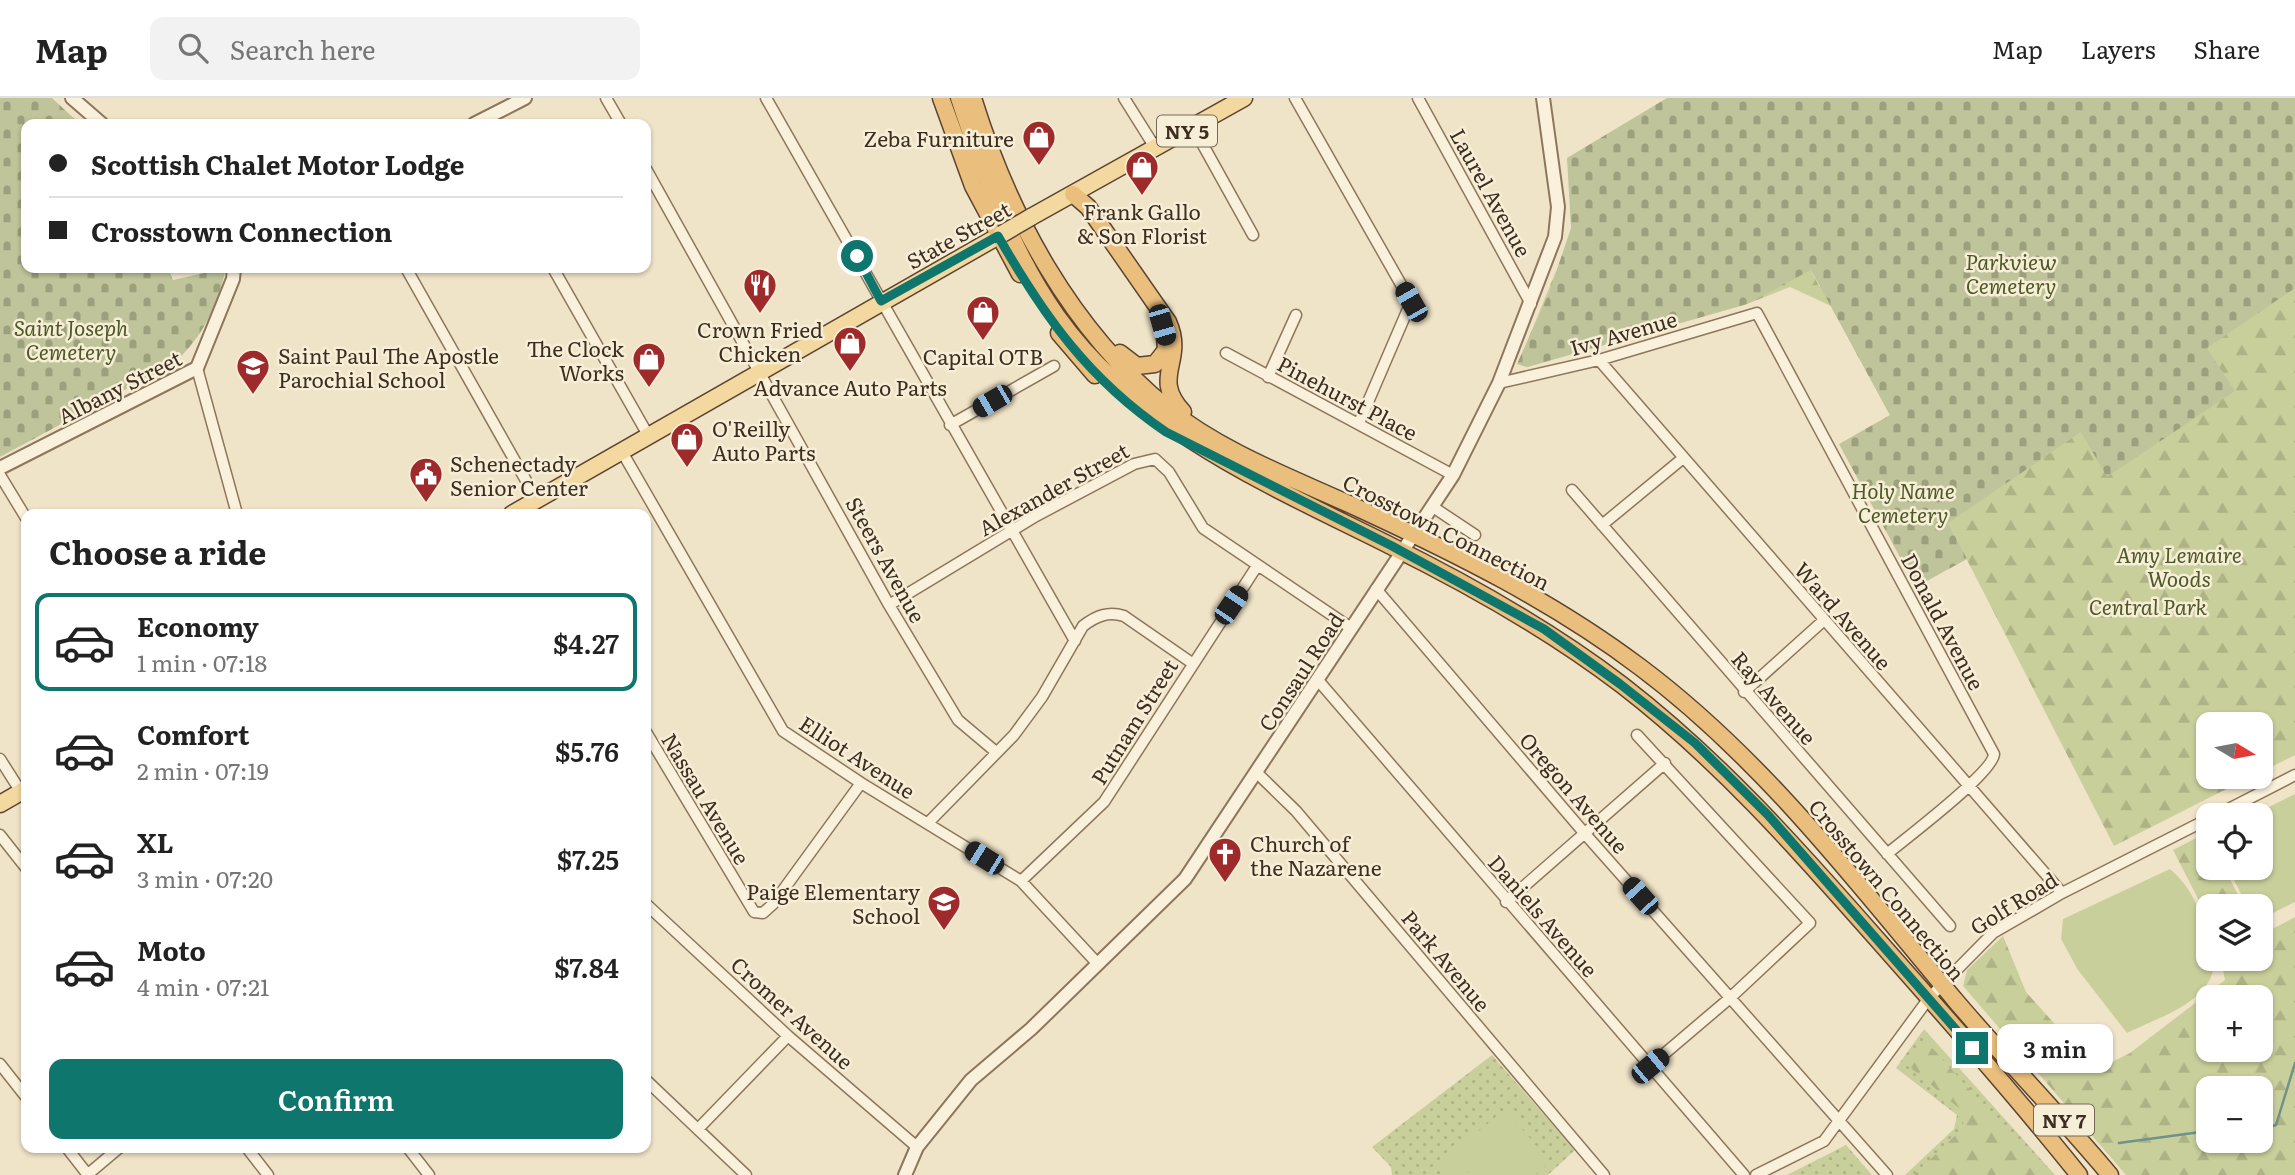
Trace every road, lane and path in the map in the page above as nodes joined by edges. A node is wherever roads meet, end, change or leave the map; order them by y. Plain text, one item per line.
1 (72, 98) edge
2 (526, 98) edge
3 (606, 98) edge
4 (766, 98) edge
5 (941, 98) edge
6 (959, 98) edge
7 (973, 98) edge
8 (1124, 98) edge
9 (1244, 98) edge
10 (1295, 98) edge
11 (1418, 98) edge
12 (1543, 98) edge
13 (96, 119) edge
14 (484, 119) edge
15 (618, 119) edge
16 (1193, 127) junction
17 (1156, 149) junction
18 (651, 178) edge
19 (1073, 194) junction
20 (1000, 235) junction
21 (1253, 235) dead end
22 (234, 273) edge
23 (409, 273) edge
24 (556, 273) edge
25 (881, 301) junction
26 (1531, 304) junction
27 (1757, 313) joint
28 (1296, 314) dead end
29 (1094, 334) junction
30 (1227, 353) dead end
31 (1599, 360) junction
32 (1054, 366) dead end
33 (197, 368) junction
34 (761, 372) junction
35 (1268, 377) junction
36 (1499, 383) junction
37 (1359, 424) junction
38 (950, 425) junction
39 (648, 435) junction
40 (621, 450) junction
41 (1221, 450) junction
42 (1682, 458) junction
43 (0, 468) edge
44 (0, 475) edge
45 (1453, 475) junction
46 (1572, 491) dead end
47 (537, 500) junction
48 (1433, 507) junction
49 (236, 509) edge
50 (525, 509) edge
51 (21, 510) edge
52 (1602, 525) junction
53 (1010, 532) junction
54 (1413, 534) junction
55 (1475, 536) dead end
56 (1401, 551) junction
57 (1257, 566) junction
58 (1376, 589) junction
59 (889, 604) junction
60 (1823, 621) junction
61 (1351, 628) junction
62 (1075, 641) junction
63 (1192, 663) junction
64 (1317, 679) junction
65 (1745, 692) junction
66 (1637, 735) dead end
67 (651, 741) edge
68 (996, 752) junction
69 (0, 759) edge
70 (1665, 763) junction
71 (1256, 772) junction
72 (2295, 775) edge
73 (861, 783) junction
74 (21, 787) edge
75 (1968, 787) junction
76 (21, 791) edge
77 (2240, 803) edge
78 (0, 804) edge
79 (928, 823) junction
80 (2196, 825) edge
81 (0, 835) edge
82 (1586, 835) junction
83 (1887, 854) junction
84 (21, 862) edge
85 (1021, 881) junction
86 (2062, 893) junction
87 (1506, 902) junction
88 (651, 909) edge
89 (1950, 926) dead end
90 (1097, 963) junction
91 (1942, 983) junction
92 (1730, 998) junction
93 (1929, 998) junction
94 (788, 1036) junction
95 (0, 1064) edge
96 (1650, 1066) junction
97 (651, 1085) edge
98 (21, 1091) edge
99 (1839, 1119) junction
100 (698, 1129) junction
101 (917, 1147) junction
102 (71, 1153) edge
103 (113, 1153) edge
104 (251, 1153) edge
105 (412, 1153) edge
106 (88, 1175) edge
107 (268, 1175) edge
108 (429, 1175) edge
109 (746, 1175) edge
110 (905, 1175) edge
111 (1604, 1175) edge
112 (1744, 1175) edge
113 (1756, 1175) edge
114 (1887, 1175) edge
115 (2079, 1175) edge
116 (2110, 1175) edge

1 - 13 street
2 - 14 street
3 - 15 street
4 - 25 street
5 - 20 highway
6 - 41 highway, Crosstown Connection / NY 7
7 - 29 highway, Crosstown Connection / NY 7
8 - 17 street
9 - 16 main road, State Street / NY 5
10 - 37 street
11 - 26 street, Laurel Avenue
12 - 26 street, Consaul Road
16 - 17 main road, State Street / NY 5
16 - 21 street
17 - 19 main road, State Street / NY 5
18 - 34 street, Steers Avenue
19 - 20 main road, State Street / NY 5, bridge
19 - 29 highway
19 - 41 highway
20 - 25 main road, State Street / NY 5
20 - 41 highway
22 - 33 street, Albany Street
23 - 47 street
24 - 39 street
25 - 34 main road, State Street / NY 5
25 - 38 street
26 - 36 street, Consaul Road
27 - 31 street, Ivy Avenue
27 - 75 street, Donald Avenue
28 - 35 street
29 - 41 highway, Crosstown Connection / NY 7
30 - 35 street, Pinehurst Place
31 - 36 street, Ivy Avenue
31 - 42 street, Ward Avenue
32 - 38 street
33 - 43 street, Albany Street
33 - 49 street
34 - 39 main road, State Street / NY 5
34 - 59 street, Steers Avenue
35 - 37 street, Pinehurst Place
36 - 45 street, Consaul Road
37 - 45 street, Pinehurst Place
38 - 53 street
39 - 40 main road, State Street / NY 5
40 - 47 main road, State Street / NY 5
40 - 73 street, Elliot Avenue
41 - 54 highway, Crosstown Connection / NY 7
41 - 56 highway, Crosstown Connection / NY 7
42 - 52 street
42 - 60 street, Ward Avenue
44 - 51 street
45 - 48 street, Consaul Road
46 - 52 street, Ray Avenue
47 - 50 main road, State Street / NY 5
48 - 54 street, Consaul Road
48 - 55 street
52 - 65 street, Ray Avenue
53 - 57 street, Alexander Street
53 - 59 street, Alexander Street
53 - 62 street
54 - 56 street, Consaul Road
54 - 91 highway, Crosstown Connection / NY 7
56 - 58 street, Consaul Road
56 - 93 highway, Crosstown Connection / NY 7
57 - 61 street, Alexander Street
57 - 63 street, Putnam Street
58 - 61 street, Consaul Road
58 - 82 street, Oregon Avenue
59 - 68 street, Steers Avenue
60 - 65 street
60 - 75 street, Ward Avenue
61 - 64 street, Consaul Road
62 - 63 street
62 - 68 street
63 - 85 street, Putnam Street
64 - 71 street, Consaul Road
64 - 87 street, Daniels Avenue
65 - 83 street, Ray Avenue
66 - 70 street
67 - 73 street, Nassau Avenue
68 - 79 street
69 - 74 street
70 - 82 street
70 - 92 street
71 - 90 street, Consaul Road
71 - 111 street, Park Avenue
72 - 77 street
73 - 79 street, Elliot Avenue
75 - 83 street
75 - 86 street, Ward Avenue
76 - 78 main road
79 - 85 street, Elliot Avenue
80 - 86 street, Golf Road
81 - 84 street
82 - 87 street
82 - 92 street, Oregon Avenue
83 - 89 street, Ray Avenue
85 - 90 street, Elliot Avenue
86 - 91 street, Golf Road
87 - 96 street, Daniels Avenue
88 - 94 street, Cromer Avenue
90 - 101 street, Consaul Road
91 - 93 street, Golf Road
91 - 116 highway, Crosstown Connection / NY 7
92 - 96 street
92 - 99 street, Oregon Avenue
93 - 99 street, Golf Road
93 - 115 highway, Crosstown Connection / NY 7
94 - 100 street
94 - 101 street, Cromer Avenue
95 - 98 street
96 - 112 street, Daniels Avenue
97 - 100 street
99 - 113 street, Golf Road
99 - 114 street, Oregon Avenue
100 - 109 street
101 - 110 street, Consaul Road
102 - 106 street
103 - 106 street
104 - 107 street
105 - 108 street

